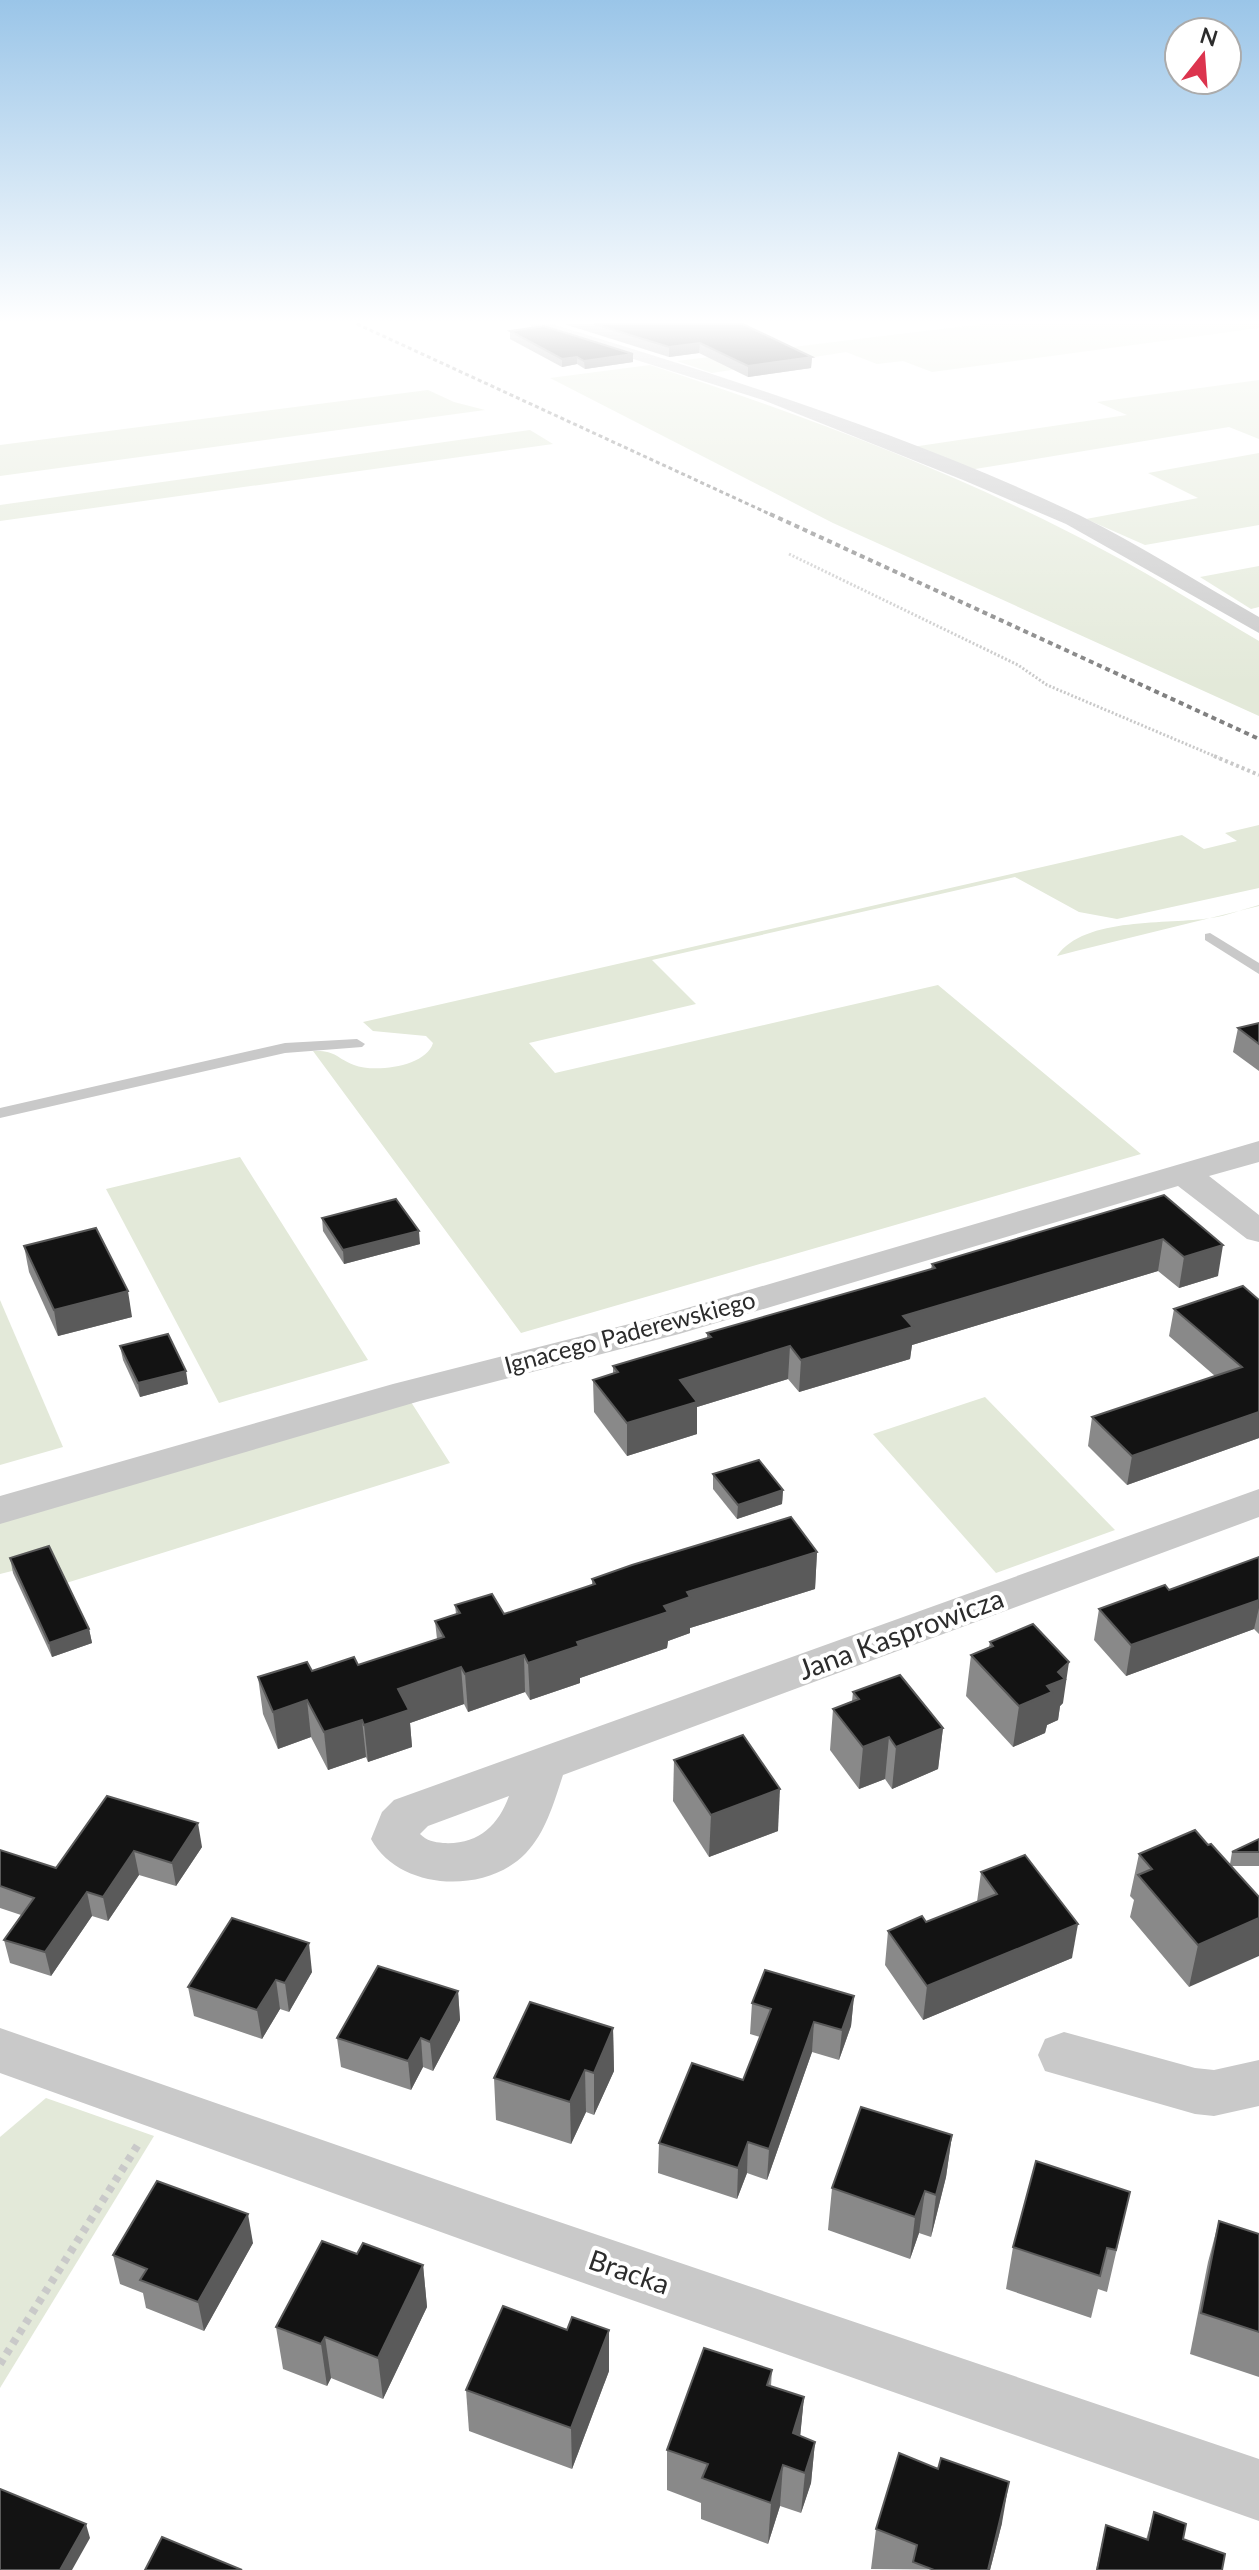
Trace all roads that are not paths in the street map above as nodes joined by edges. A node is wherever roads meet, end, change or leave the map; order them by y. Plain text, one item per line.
1 (889, 444) edge
2 (1259, 626) edge
3 (1210, 937) dead end
4 (1259, 970) edge
5 (357, 1044) dead end
6 (0, 1113) edge
7 (1259, 1151) edge
8 (1183, 1173) junction
9 (1259, 1232) edge
10 (1259, 1502) edge
11 (0, 1510) edge
12 (544, 1766) dead end
13 (0, 2050) edge
14 (1064, 2055) dead end
15 (1259, 2083) edge
16 (1259, 2490) edge

1 - 2 street
3 - 4 lane
5 - 6 lane
7 - 8 street, Ignacego Paderewskiego
8 - 9 street
8 - 11 street, Ignacego Paderewskiego
10 - 12 street, Jana Kasprowicza
13 - 16 street, Bracka
14 - 15 street

